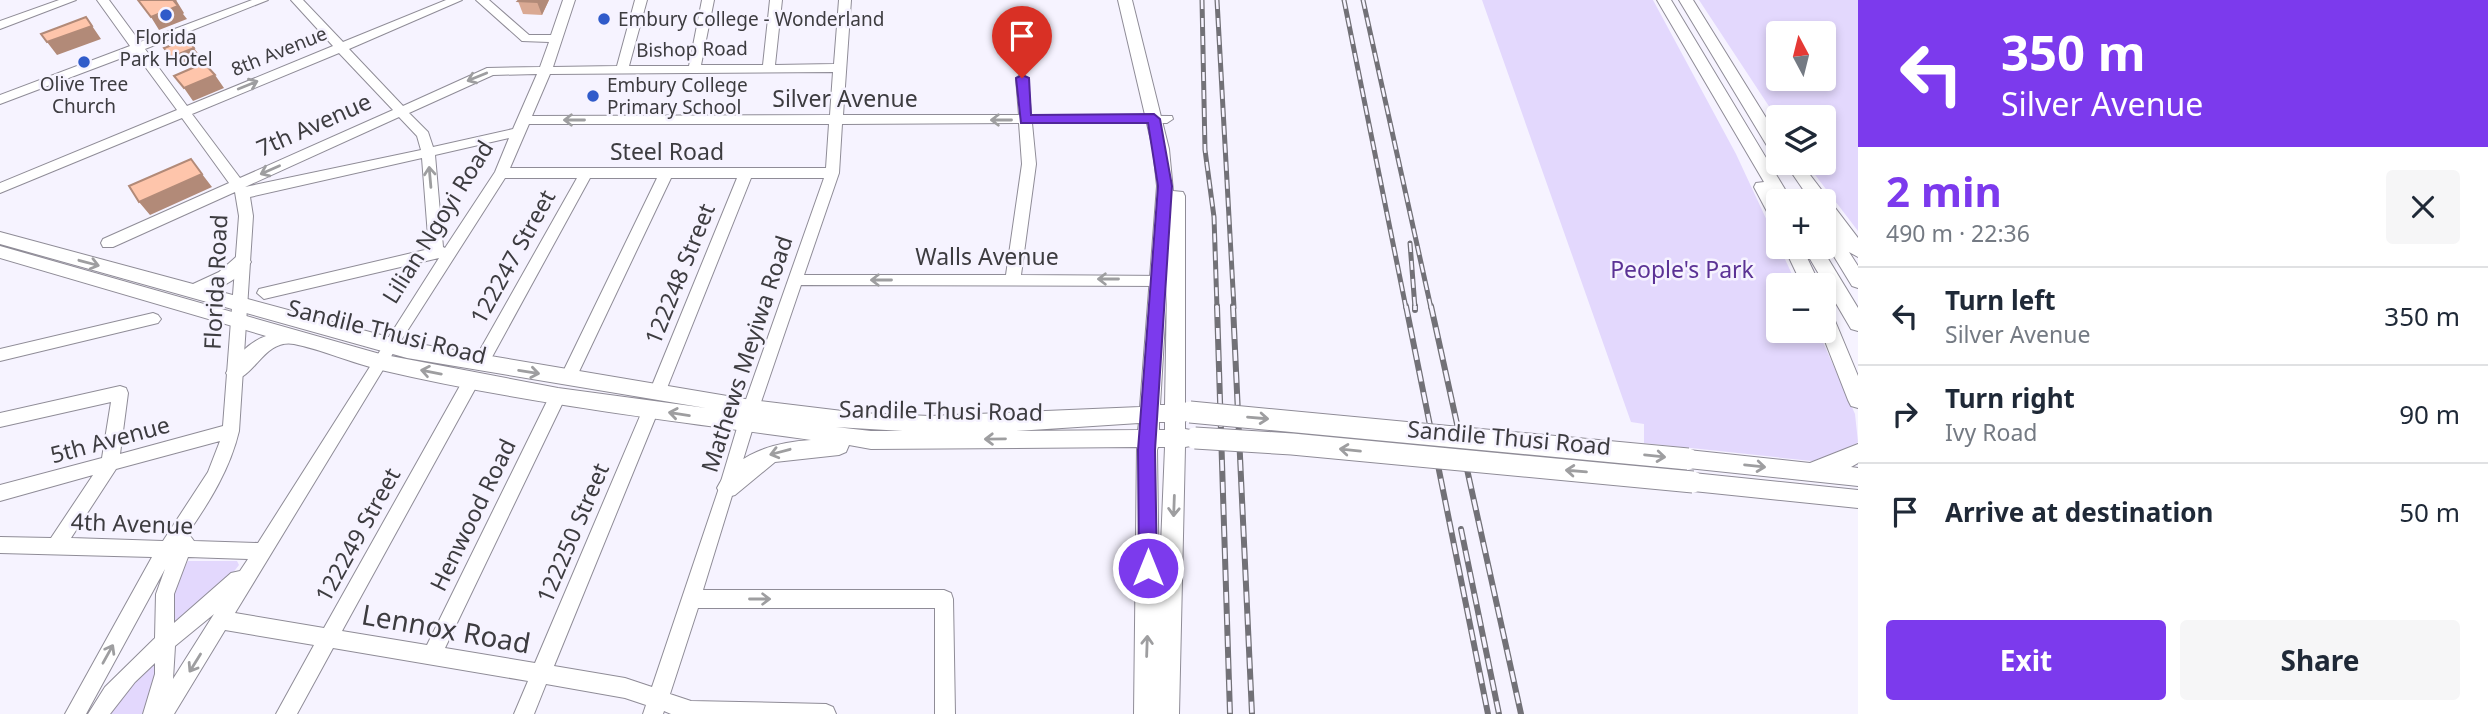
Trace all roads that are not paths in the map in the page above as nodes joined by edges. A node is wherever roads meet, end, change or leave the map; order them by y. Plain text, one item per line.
1 (70, 0) edge
2 (103, 0) edge
3 (262, 0) edge
4 (297, 0) edge
5 (456, 0) edge
6 (482, 0) edge
7 (569, 0) edge
8 (641, 0) edge
9 (708, 0) edge
10 (776, 0) edge
11 (845, 0) edge
12 (1125, 0) edge
13 (1138, 0) edge
14 (1664, 0) edge
15 (1686, 0) edge
16 (0, 25) edge
17 (1685, 36) junction
18 (555, 39) junction
19 (138, 47) junction
20 (341, 47) junction
21 (769, 67) junction
22 (840, 68) junction
23 (694, 69) junction
24 (622, 70) junction
25 (544, 71) junction
26 (1733, 75) junction
27 (1022, 78) dead end
28 (0, 100) edge
29 (401, 110) junction
30 (185, 111) junction
31 (1160, 119) junction
32 (838, 120) junction
33 (1025, 120) junction
34 (1766, 123) edge
35 (521, 126) junction
36 (1766, 130) edge
37 (428, 152) junction
38 (501, 173) junction
39 (586, 173) junction
40 (666, 173) junction
41 (746, 173) junction
42 (832, 173) junction
43 (0, 188) edge
44 (240, 189) junction
45 (1777, 189) edge
46 (1766, 195) edge
47 (1836, 222) edge
48 (0, 238) edge
49 (108, 243) dead end
50 (1836, 245) edge
51 (1858, 251) edge
52 (0, 252) edge
53 (442, 253) junction
54 (1819, 259) edge
55 (242, 262) junction
56 (1013, 279) junction
57 (797, 280) junction
58 (1168, 281) junction
59 (1858, 281) edge
60 (194, 292) junction
61 (264, 293) dead end
62 (239, 313) junction
63 (153, 319) dead end
64 (1858, 324) edge
65 (292, 337) junction
66 (1835, 343) edge
67 (385, 354) junction
68 (0, 355) edge
69 (476, 372) junction
70 (236, 373) junction
71 (563, 387) junction
72 (1858, 400) edge
73 (654, 401) junction
74 (1183, 412) junction
75 (1149, 413) junction
76 (749, 416) junction
77 (0, 421) edge
78 (231, 431) junction
79 (1185, 437) junction
80 (1148, 438) junction
81 (871, 440) junction
82 (1858, 453) edge
83 (110, 464) junction
84 (1807, 472) junction
85 (1858, 477) edge
86 (728, 488) junction
87 (0, 493) edge
88 (1856, 500) edge
89 (0, 545) edge
90 (56, 546) junction
91 (175, 549) junction
92 (259, 557) junction
93 (692, 599) junction
94 (222, 620) junction
95 (329, 637) junction
96 (164, 644) junction
97 (432, 655) junction
98 (541, 674) junction
99 (656, 707) edge
100 (75, 714) edge
101 (98, 714) edge
102 (153, 714) edge
103 (163, 714) edge
104 (286, 714) edge
105 (524, 714) edge
106 (826, 714) edge
107 (945, 714) edge
108 (1146, 714) edge
109 (1167, 714) edge

1 - 16 street
2 - 19 street, Florida Road
3 - 19 street
4 - 20 street
5 - 20 street, 8th Avenue
6 - 18 street
7 - 18 street, Lilian Ngoyi Road
8 - 24 street
9 - 23 street
10 - 21 street
11 - 22 street, Mathews Meyiwa Road
12 - 31 main road
13 - 31 main road
14 - 17 main road
15 - 26 main road
17 - 45 main road
17 - 46 main road
18 - 25 street, Lilian Ngoyi Road
19 - 28 street
19 - 30 street, Florida Road
20 - 29 street
30 -> 20 street, 8th Avenue
21 - 22 street, Bishop Road
21 - 23 street, Bishop Road
22 - 32 street, Mathews Meyiwa Road
23 - 24 street, Bishop Road
24 - 25 street, Bishop Road
25 -> 29 street, 7th Avenue
25 - 35 street, Lilian Ngoyi Road
26 - 34 main road
26 - 36 main road
27 - 33 street
29 - 37 street
29 -> 44 street, 7th Avenue
30 - 43 street, 8th Avenue
30 - 44 street, Florida Road
31 - 33 street, Silver Avenue
31 - 58 main road
33 -> 32 street, Silver Avenue
32 -> 35 street, Silver Avenue
32 - 42 street, Mathews Meyiwa Road
33 - 56 street
35 - 37 street, Silver Avenue
35 - 38 street, Lilian Ngoyi Road
37 - 44 street, Silver Avenue
53 -> 37 street
38 - 39 street, Steel Road
38 - 53 street, Lilian Ngoyi Road
39 - 40 street, Steel Road
39 - 69 street, 122247 Street
40 - 41 street, Steel Road
40 - 71 street, Henwood Road
41 - 42 street, Steel Road
41 - 73 street, 122248 Street
42 - 57 street, Mathews Meyiwa Road
44 - 49 street, 7th Avenue
44 - 55 street, Florida Road
47 - 51 main road
48 -> 60 main road, Sandile Thusi Road
50 - 59 main road
52 - 62 main road, Sandile Thusi Road
53 - 61 street
53 - 67 street, Lilian Ngoyi Road
54 - 64 main road
55 - 60 main road
55 - 62 street, Florida Road
56 -> 57 street, Walls Avenue
58 -> 56 street, Walls Avenue
57 - 76 street, Mathews Meyiwa Road
58 - 74 main road
58 - 75 main road
60 - 62 main road, Sandile Thusi Road
62 - 65 main road, Sandile Thusi Road
62 - 67 main road, Sandile Thusi Road
62 - 70 street, Florida Road
63 - 68 street
65 - 67 main road, Sandile Thusi Road
65 - 70 main road
66 - 72 main road
67 - 69 main road, Sandile Thusi Road
67 - 92 street, Lilian Ngoyi Road
69 - 71 main road, Sandile Thusi Road
69 - 95 street, 122249 Street
70 - 78 street, Florida Road
71 - 73 main road, Sandile Thusi Road
71 - 97 street, Henwood Road
73 - 76 main road, Sandile Thusi Road
73 - 98 street, 122250 Street
74 - 75 main road, Sandile Thusi Road
74 - 79 main road
74 -> 84 main road, Sandile Thusi Road, bridge
75 - 76 main road, Sandile Thusi Road
75 - 80 main road
76 - 81 main road, Sandile Thusi Road
76 - 86 street, Mathews Meyiwa Road
77 - 83 street
78 - 83 street, 5th Avenue
78 - 91 street, Florida Road
79 - 80 main road, Sandile Thusi Road
88 -> 79 main road, Sandile Thusi Road, bridge
79 -> 109 main road
80 -> 81 main road, Sandile Thusi Road
108 -> 80 main road
81 -> 86 main road
82 - 84 main road
83 - 87 street, 5th Avenue
83 - 90 street
84 - 85 main road, Sandile Thusi Road
86 - 93 street, Mathews Meyiwa Road
89 - 90 street, 4th Avenue
90 - 91 street, 4th Avenue
91 - 92 street, 4th Avenue
91 - 96 street, Florida Road
100 -> 91 street, Florida Road
92 - 94 street, Lilian Ngoyi Road
92 - 96 street, Lilian Ngoyi Road
93 - 99 street, Mathews Meyiwa Road
93 -> 107 street
94 - 95 street, Lennox Road
94 -> 103 street, Lilian Ngoyi Road
95 - 97 street, Lennox Road
95 - 104 street, 122249 Street
96 - 101 street, Lilian Ngoyi Road
96 - 102 street, Florida Road
97 - 98 street, Lennox Road
98 - 99 street, Lennox Road
98 - 105 street, 122250 Street
99 - 106 street, Lennox Road

